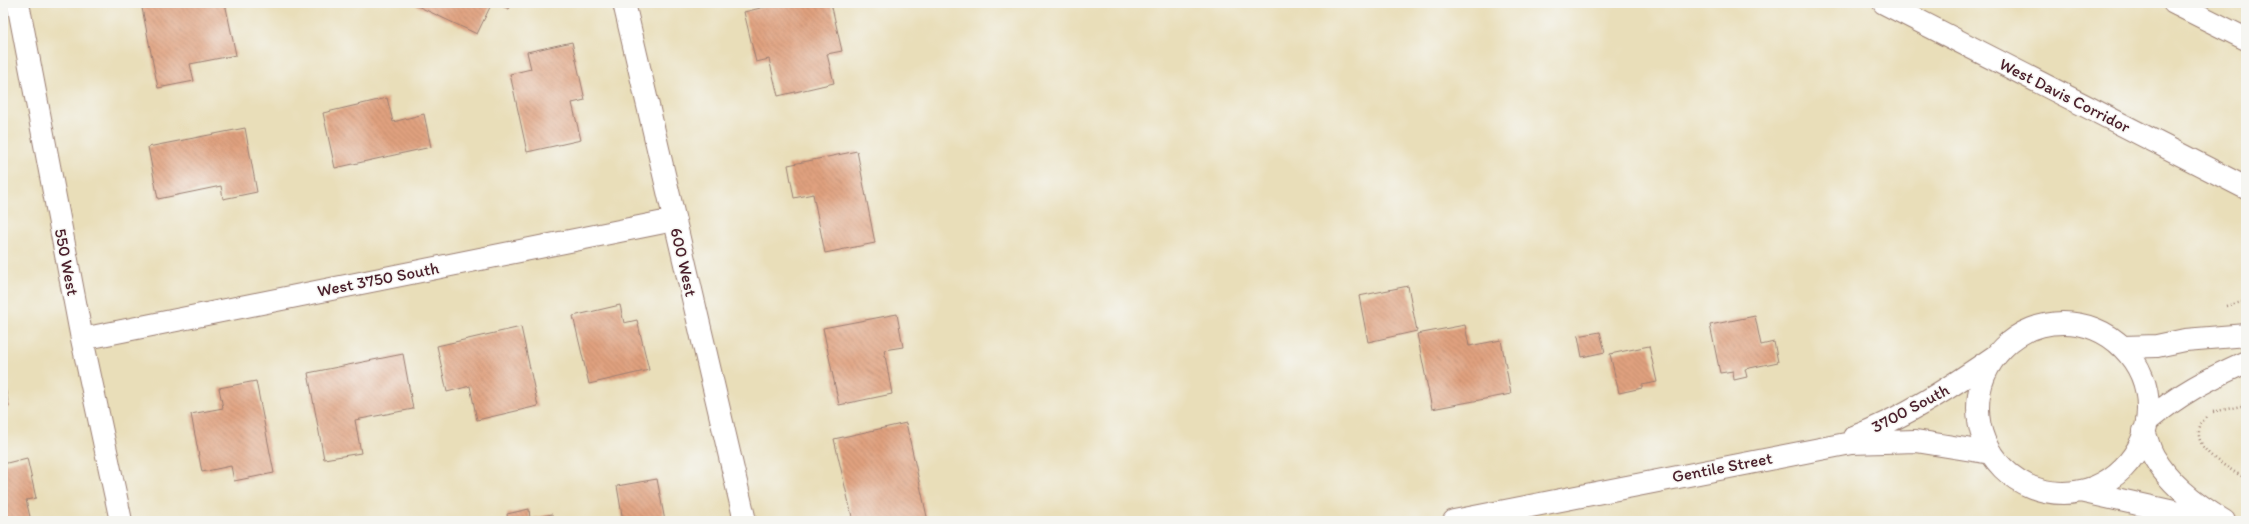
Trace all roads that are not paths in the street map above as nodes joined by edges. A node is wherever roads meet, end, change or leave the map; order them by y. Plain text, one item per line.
1 (18, 3) edge
2 (624, 3) edge
3 (1884, 3) edge
4 (2174, 3) edge
5 (2246, 39) edge
6 (2246, 188) edge
7 (674, 220) junction
8 (2246, 335) edge
9 (82, 339) junction
10 (2123, 346) junction
11 (1995, 356) junction
12 (2246, 362) edge
13 (2146, 426) junction
14 (1820, 448) junction
15 (1991, 453) junction
16 (2080, 491) junction
17 (121, 521) edge
18 (745, 521) edge
19 (1454, 521) edge
20 (2200, 521) edge
21 (2224, 521) edge

1 - 9 main road, 550 West
2 - 7 main road, 600 West
3 - 6 main road, West Davis Corridor
4 - 5 main road
7 - 9 main road, West 3750 South
7 - 18 main road, 600 West
8 - 10 main road
9 - 17 main road, 550 West
10 - 11 main road
10 - 13 main road
11 - 14 main road, 3700 South
11 - 15 main road
12 - 13 main road
13 - 16 main road
13 - 21 main road
14 - 15 main road, Gentile Street
14 - 19 main road, Gentile Street
15 - 16 main road
16 - 20 main road

